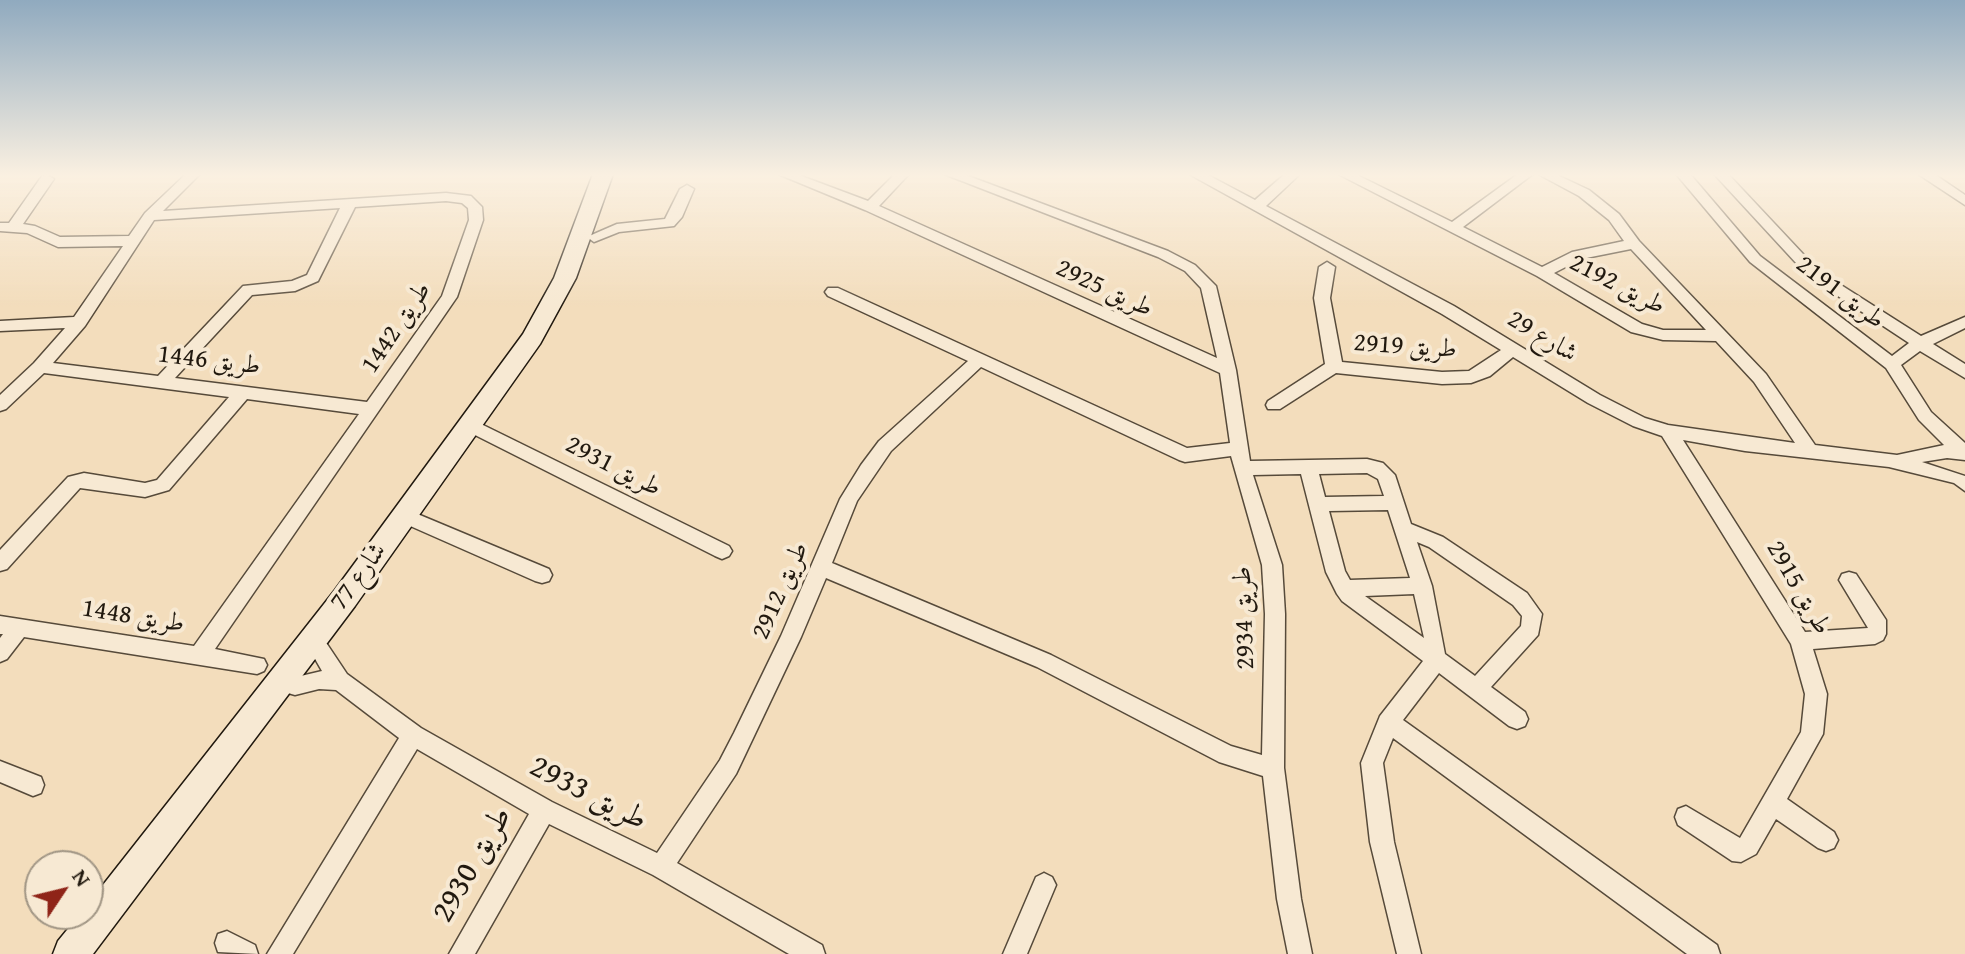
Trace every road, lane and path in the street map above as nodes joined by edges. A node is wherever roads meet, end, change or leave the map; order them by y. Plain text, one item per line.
1 (148, 219) edge
2 (342, 219) edge
3 (476, 219) edge
4 (581, 219) edge
5 (606, 219) edge
6 (673, 219) edge
7 (895, 219) edge
8 (1069, 219) edge
9 (1282, 219) edge
10 (1437, 219) edge
11 (1466, 219) edge
12 (1612, 219) edge
13 (1721, 219) edge
14 (1761, 219) edge
15 (7, 227) edge
16 (1454, 227) junction
17 (604, 228) junction
18 (133, 241) junction
19 (1634, 244) junction
20 (1327, 267) dead end
21 (1542, 273) junction
22 (833, 292) dead end
23 (79, 322) junction
24 (1965, 322) edge
25 (0, 326) edge
26 (1720, 336) junction
27 (1918, 344) junction
28 (1512, 350) junction
29 (979, 360) junction
30 (1892, 364) junction
31 (40, 367) junction
32 (1333, 367) junction
33 (1228, 370) junction
34 (1965, 372) edge
35 (162, 382) junction
36 (244, 391) junction
37 (0, 405) edge
38 (1274, 405) dead end
39 (371, 409) junction
40 (1925, 416) junction
41 (481, 430) junction
42 (1668, 431) junction
43 (1810, 452) junction
44 (1965, 453) edge
45 (1941, 454) junction
46 (1240, 458) junction
47 (1889, 460) junction
48 (1308, 466) junction
49 (1961, 482) edge
50 (1396, 503) junction
51 (1318, 504) junction
52 (415, 520) junction
53 (1404, 529) junction
54 (722, 551) dead end
55 (0, 563) edge
56 (821, 567) junction
57 (542, 575) dead end
58 (1849, 580) dead end
59 (1422, 586) junction
60 (1344, 588) junction
61 (10, 626) edge
62 (1800, 641) junction
63 (310, 652) junction
64 (0, 653) edge
65 (199, 656) junction
66 (1435, 661) junction
67 (257, 665) junction
68 (340, 681) junction
69 (284, 688) junction
70 (1475, 690) junction
71 (1517, 719) dead end
72 (1388, 723) junction
73 (413, 735) junction
74 (1273, 768) junction
75 (0, 771) edge
76 (33, 785) dead end
77 (1773, 803) junction
78 (544, 810) junction
79 (1686, 817) dead end
80 (1826, 840) dead end
81 (661, 867) junction
82 (1044, 885) dead end
83 (71, 954) edge
84 (90, 954) edge
85 (279, 954) edge
86 (461, 954) edge
87 (813, 954) edge
88 (1015, 954) edge
89 (1300, 954) edge
90 (1409, 954) edge
91 (1708, 954) edge

1 - 18 street
2 - 35 street
3 - 39 street, طريق 1442
4 - 63 street, شارع 77
5 - 17 street, شارع 77
6 - 17 street
7 - 33 street, طريق 2925
8 - 33 street, طريق 2934
9 - 28 street, شارع 29
10 - 16 street, طريق 2192
11 - 16 street
12 - 19 street, طريق 2192
13 - 30 street, طريق 2191
14 - 27 street
15 - 18 street
16 - 21 street, طريق 2192
17 - 41 street, شارع 77
18 - 23 street
19 - 21 street, طريق 2192
19 - 26 street, طريق 2192
20 - 32 street, طريق 2919
21 - 26 street, طريق 2192
22 - 29 street
23 - 25 street
23 - 31 street
24 - 27 street
26 - 43 street, طريق 2192
27 - 30 street
27 - 34 street
28 - 32 street, طريق 2919
28 - 42 street, شارع 29
29 - 46 street
29 - 56 street, طريق 2912
30 - 40 street, طريق 2191
31 - 35 street, طريق 1446
31 - 37 street
32 - 38 street, طريق 2919
33 - 46 street, طريق 2934
35 - 36 street, طريق 1446
36 - 39 street, طريق 1446
36 - 55 street
39 - 65 street, طريق 1442
40 - 44 street, طريق 2191
40 - 45 street
41 - 52 street, شارع 77
41 - 54 street, طريق 2931
42 - 43 street, شارع 29
42 - 62 street, طريق 2915
43 - 47 street, شارع 29
44 - 45 street, شارع 29
45 - 47 street, شارع 29
45 - 49 street
46 - 48 street
46 - 74 street, طريق 2934
47 - 49 street, شارع 29
48 - 50 street
48 - 51 street
50 - 51 street
50 - 53 street
51 - 60 street
52 - 57 street
52 - 63 street, شارع 77
53 - 59 street
53 - 70 street
56 - 74 street
56 - 81 street, طريق 2912
58 - 62 street
59 - 60 street
59 - 66 street
60 - 66 street
61 - 64 street
61 - 65 street, طريق 1448
62 - 77 street, طريق 2915
63 - 67 street, طريق 1448
63 - 68 street, طريق 2933
63 - 69 street, شارع 77
65 - 67 street, طريق 1448
66 - 70 street
66 - 72 street
67 - 69 street
68 - 69 street
68 - 73 street, طريق 2933
69 - 83 street, شارع 77
69 - 84 street, شارع 77
70 - 71 street
72 - 90 street
72 - 91 street
73 - 78 street, طريق 2933
73 - 85 street
74 - 89 street, طريق 2934
75 - 76 street
77 - 79 street, طريق 2915
77 - 80 street
78 - 81 street, طريق 2933
78 - 86 street, طريق 2930
81 - 87 street, طريق 2933
82 - 88 street

